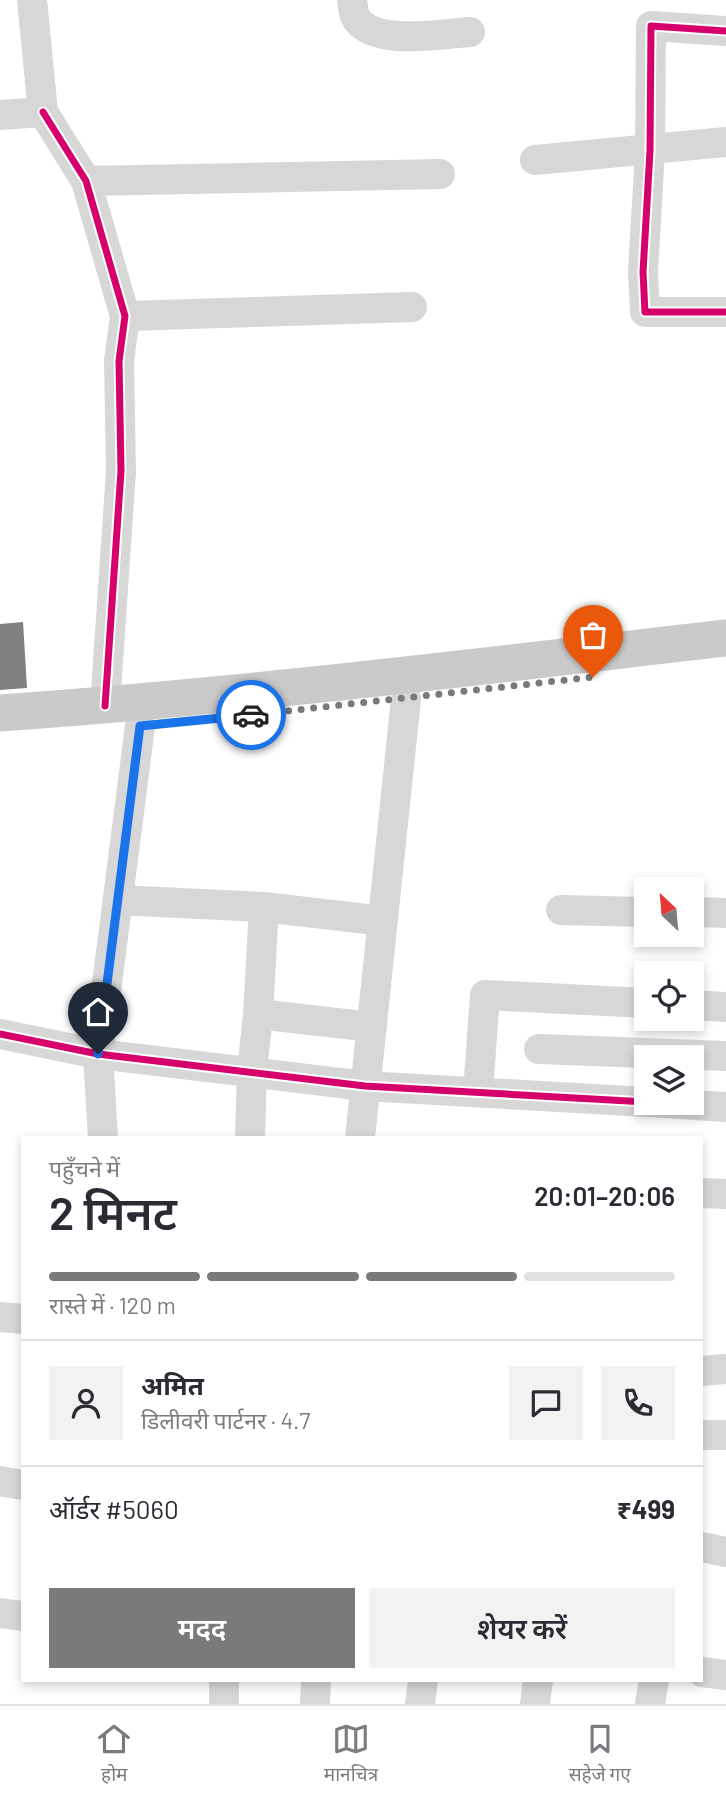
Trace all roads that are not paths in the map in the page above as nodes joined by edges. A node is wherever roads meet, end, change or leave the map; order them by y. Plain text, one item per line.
1 (32, 0) edge
2 (352, 0) edge
3 (651, 13) edge
4 (726, 31) edge
5 (470, 32) dead end
6 (43, 112) junction
7 (0, 115) edge
8 (726, 142) edge
9 (650, 151) junction
10 (535, 160) dead end
11 (440, 174) dead end
12 (86, 181) junction
13 (412, 307) dead end
14 (726, 312) edge
15 (125, 316) junction
16 (726, 638) edge
17 (726, 661) edge
18 (407, 699) junction
19 (105, 706) junction
20 (0, 713) edge
21 (140, 726) junction
22 (0, 736) edge
23 (118, 900) junction
24 (264, 907) junction
25 (561, 910) dead end
26 (634, 912) edge
27 (704, 912) edge
28 (726, 913) edge
29 (383, 921) junction
30 (634, 1002) edge
31 (704, 1006) edge
32 (726, 1007) edge
33 (258, 1014) junction
34 (372, 1027) junction
35 (0, 1034) edge
36 (539, 1049) dead end
37 (98, 1054) junction
38 (726, 1056) edge
39 (252, 1072) junction
40 (365, 1086) junction
41 (478, 1092) junction
42 (634, 1101) edge
43 (704, 1106) edge
44 (726, 1107) edge
45 (103, 1136) edge
46 (250, 1136) edge
47 (360, 1136) edge
48 (703, 1193) edge
49 (726, 1194) edge
50 (0, 1317) edge
51 (21, 1319) edge
52 (726, 1369) edge
53 (703, 1371) edge
54 (703, 1435) edge
55 (726, 1435) edge
56 (0, 1481) edge
57 (21, 1485) edge
58 (703, 1547) edge
59 (726, 1552) edge
60 (0, 1613) edge
61 (21, 1616) edge
62 (703, 1672) edge
63 (726, 1675) edge
64 (224, 1682) edge
65 (316, 1682) edge
66 (422, 1682) edge
67 (538, 1682) edge
68 (654, 1682) edge
69 (225, 1704) edge
70 (315, 1704) edge
71 (420, 1704) edge
72 (535, 1704) edge
73 (650, 1704) edge

1 - 6 street
2 - 5 street
3 - 4 street
3 - 9 street
6 - 7 street
6 - 12 street
8 - 9 street
9 - 10 street
9 - 14 street
11 - 12 street
12 - 15 street
13 - 15 street
15 - 19 street
16 - 19 main road
17 - 18 main road
18 - 21 main road
18 - 29 street
19 - 20 main road
21 - 22 main road
21 - 23 street
23 - 24 street
23 - 37 street
24 - 29 street
24 - 33 street
25 - 26 street
27 - 28 street
29 - 34 street
30 - 41 street
31 - 32 street
33 - 34 street
33 - 39 street
34 - 40 street
35 - 37 street
36 - 38 street
37 - 39 street
37 - 45 street
39 - 40 street
39 - 46 street
40 - 41 street
40 - 47 street
41 - 42 street
43 - 44 street
48 - 49 street
50 - 51 street
52 - 53 street
54 - 55 street
56 - 57 street
58 - 59 street
60 - 61 street
62 - 63 street
64 - 69 street
65 - 70 street
66 - 71 street
67 - 72 street
68 - 73 street

